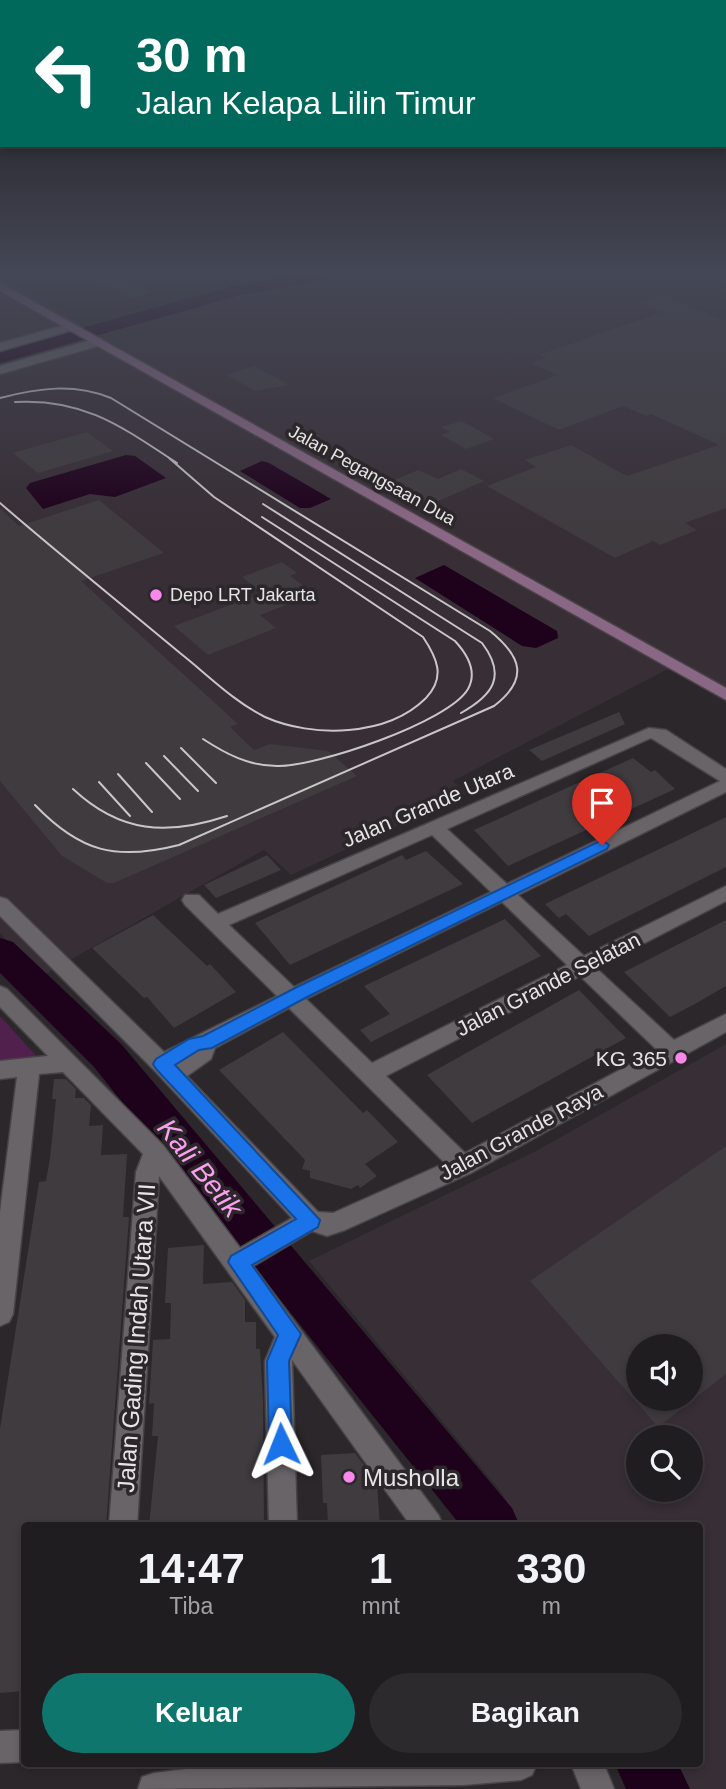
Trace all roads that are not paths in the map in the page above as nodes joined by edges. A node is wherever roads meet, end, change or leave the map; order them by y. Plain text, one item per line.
1 (35, 359) edge
2 (129, 359) edge
3 (0, 370) edge
4 (726, 695) edge
5 (726, 777) edge
6 (726, 785) edge
7 (434, 827) junction
8 (502, 893) junction
9 (726, 893) edge
10 (192, 900) dead end
11 (0, 904) edge
12 (215, 923) junction
13 (581, 967) junction
14 (0, 994) edge
15 (290, 998) junction
16 (726, 1022) edge
17 (672, 1051) junction
18 (64, 1063) junction
19 (29, 1068) junction
20 (167, 1069) junction
21 (0, 1070) edge
22 (370, 1074) junction
23 (155, 1152) junction
24 (463, 1166) junction
25 (307, 1222) junction
26 (245, 1264) junction
27 (0, 1314) edge
28 (285, 1327) junction
29 (123, 1522) edge
30 (283, 1522) edge
31 (426, 1522) edge
32 (21, 1746) edge
33 (0, 1747) edge
34 (510, 1767) edge
35 (588, 1767) edge
36 (466, 1779) edge
37 (289, 1781) edge
38 (154, 1789) edge
39 (598, 1789) edge

1 - 3 street
2 - 4 main road, Jalan Pegangsaan Dua
5 - 7 street, Jalan Grande Utara
6 - 8 street
7 - 8 street
7 - 12 street, Jalan Grande Utara
8 - 13 street
8 - 15 street
9 - 13 street, Jalan Grande Selatan
10 - 12 street
11 - 20 street
12 - 15 street
13 - 17 street
13 - 22 street, Jalan Grande Selatan
14 - 18 street
15 - 20 street
15 - 22 street
16 - 17 street, Jalan Grande Raya
17 - 24 street, Jalan Grande Raya
18 - 19 street
18 - 23 street
19 - 21 street
19 - 27 street
20 - 25 street
22 - 24 street
23 - 26 street
23 - 29 street, Jalan Gading Indah Utara VII
24 - 25 street, Jalan Grande Raya
25 - 26 street
26 - 28 street
28 - 30 street
28 - 31 street
32 - 33 street
34 - 36 street
35 - 39 street
36 - 37 street
37 - 38 street

